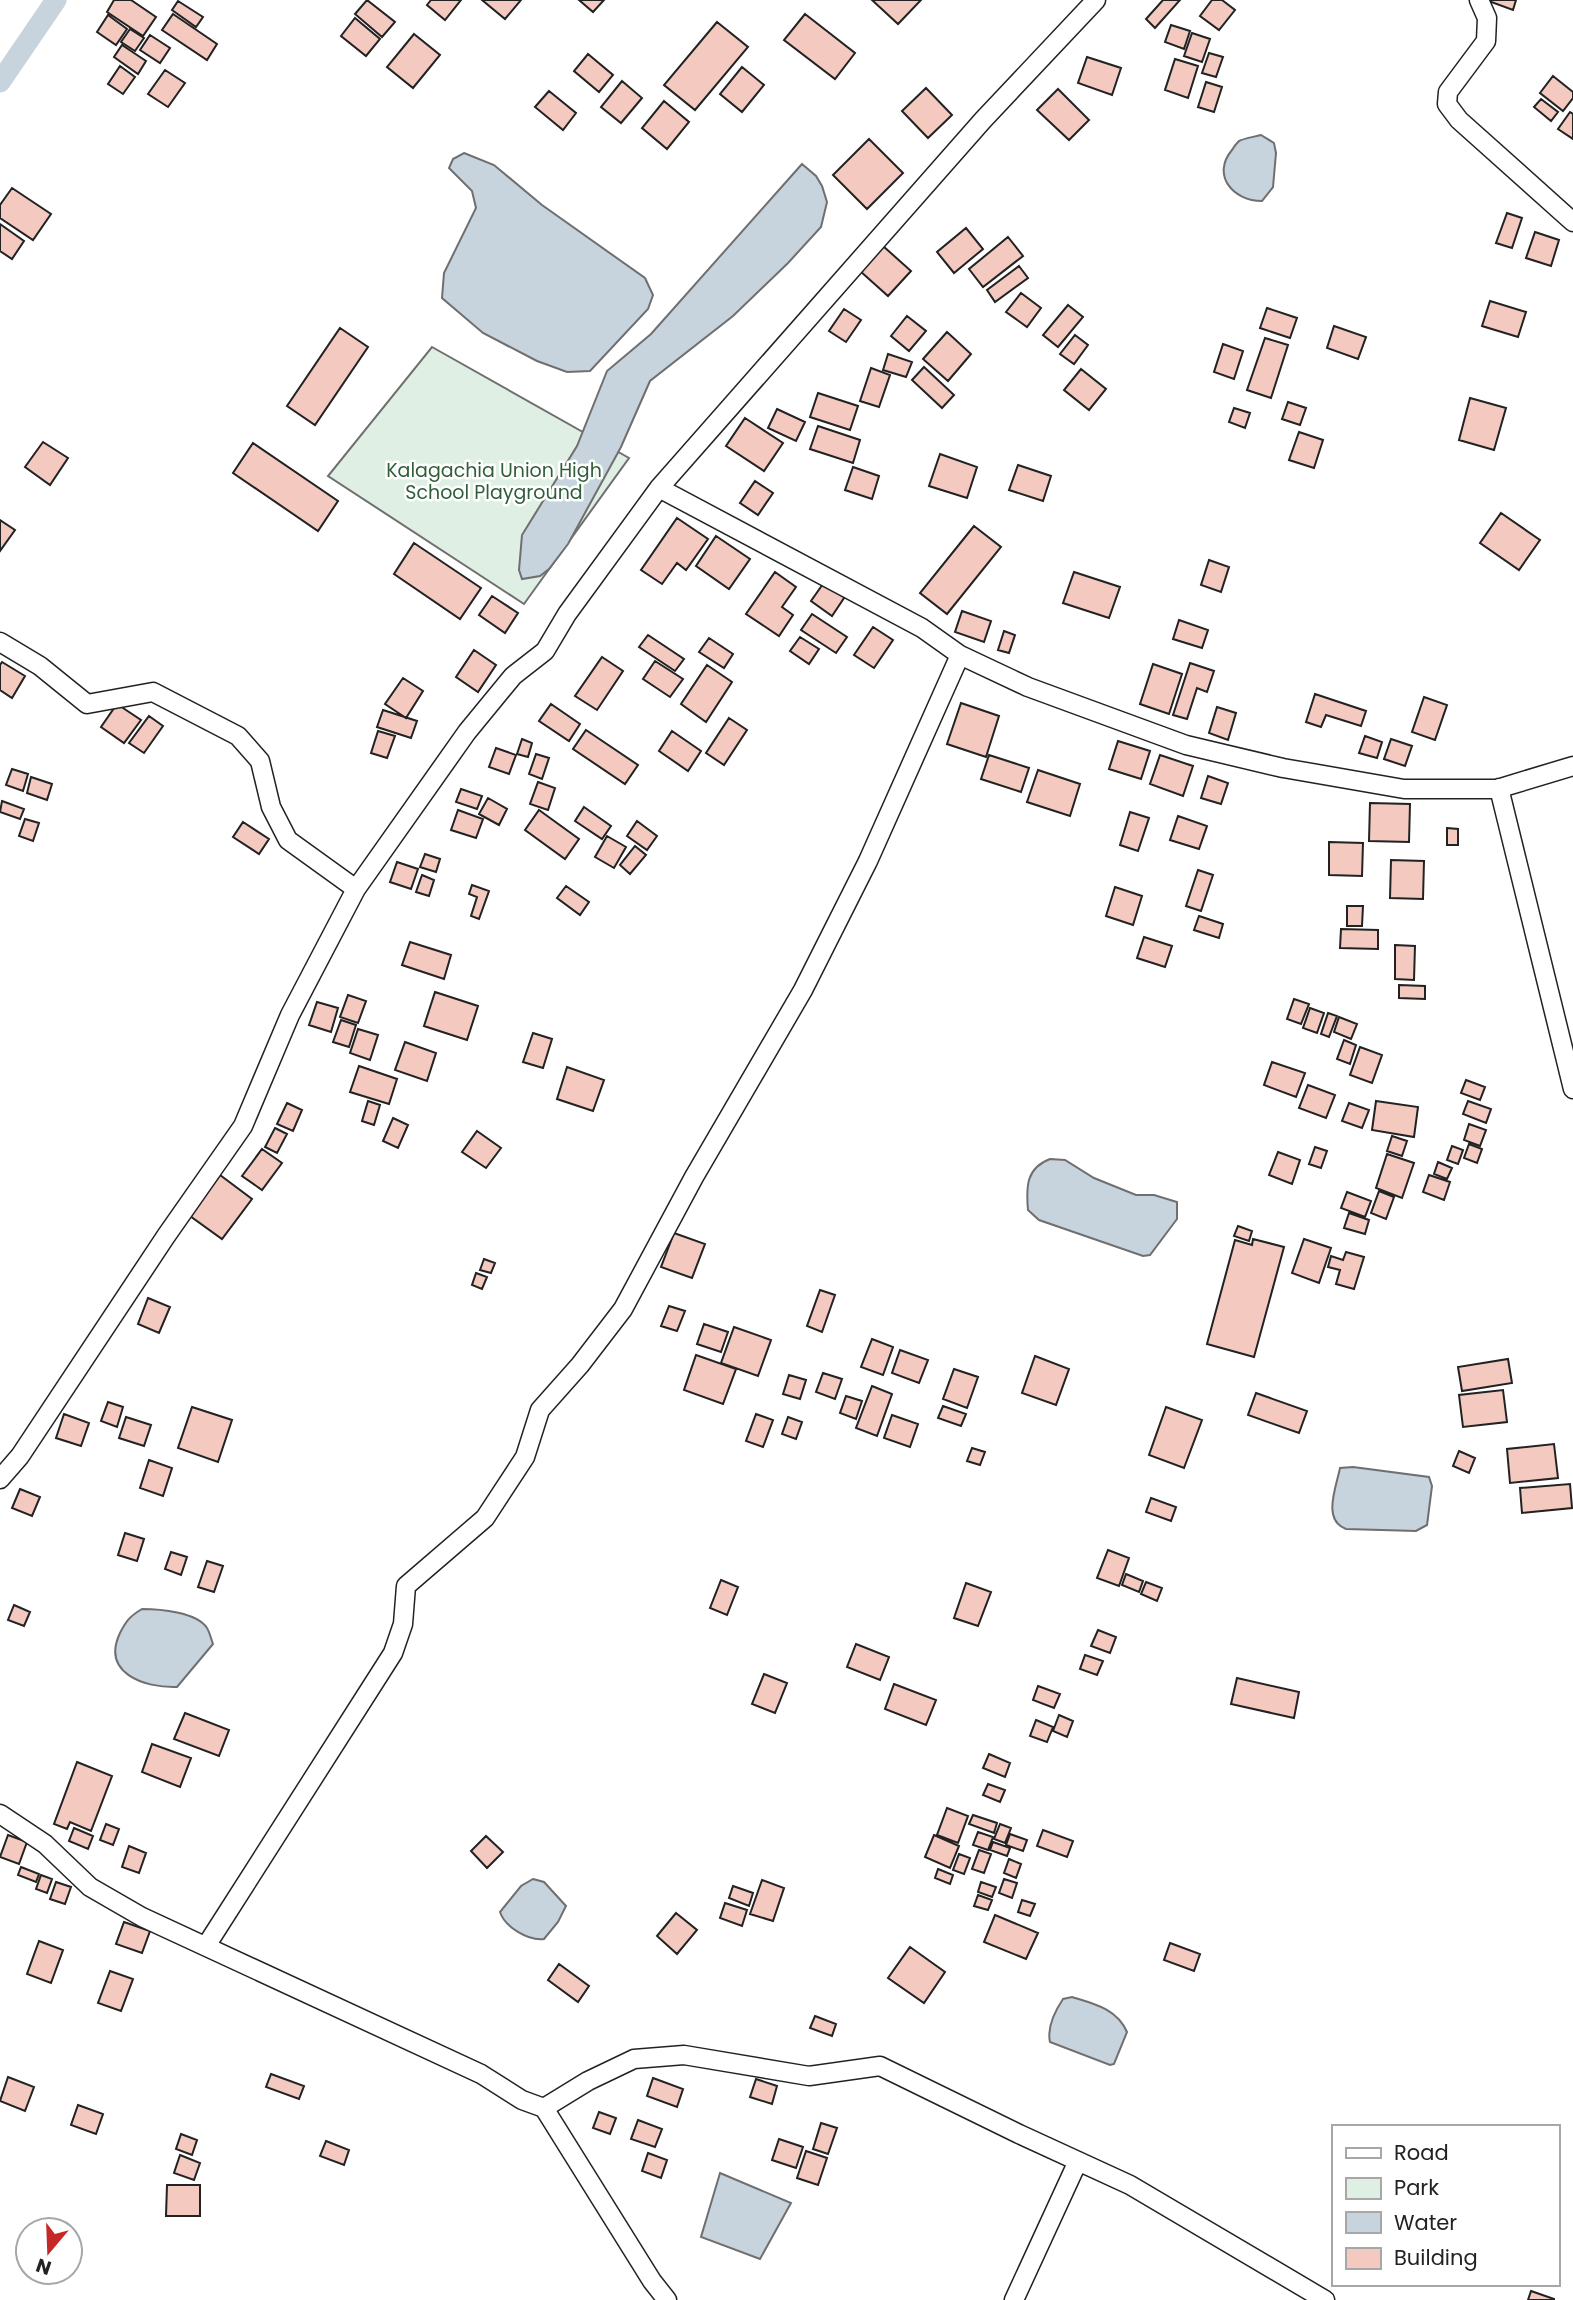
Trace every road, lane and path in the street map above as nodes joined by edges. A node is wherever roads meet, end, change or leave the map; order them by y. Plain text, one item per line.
1 (1096, 0) edge
2 (1479, 0) edge
3 (1573, 222) edge
4 (659, 488) junction
5 (0, 642) edge
6 (960, 655) junction
7 (1573, 766) edge
8 (1499, 788) junction
9 (356, 889) junction
10 (1573, 1089) edge
11 (0, 1479) edge
12 (0, 1814) edge
13 (206, 1946) junction
14 (544, 2108) junction
15 (1078, 2161) junction
16 (667, 2300) edge
17 (1014, 2300) edge
18 (1325, 2300) edge

1 - 4 street
2 - 3 street
4 - 6 street
4 - 9 street
5 - 9 street
6 - 8 street
6 - 13 street
7 - 8 street
8 - 10 street
9 - 11 street
12 - 13 street
13 - 14 street
14 - 15 street
14 - 16 street
15 - 17 street
15 - 18 street

